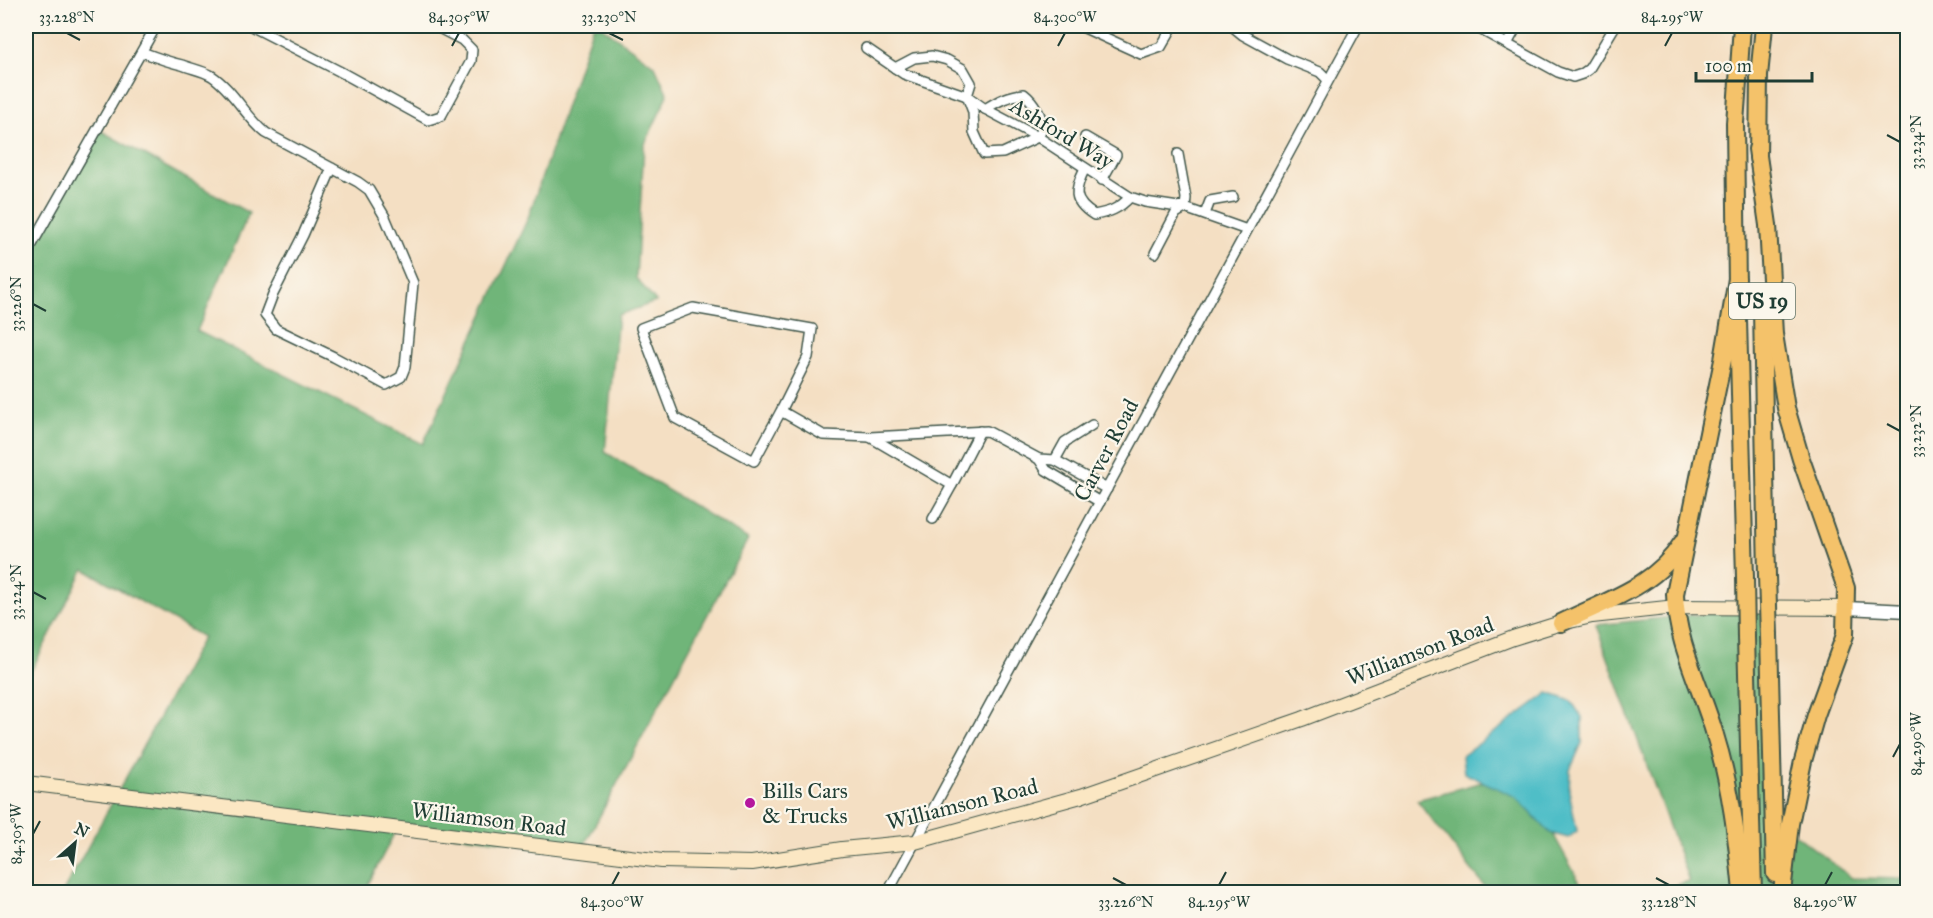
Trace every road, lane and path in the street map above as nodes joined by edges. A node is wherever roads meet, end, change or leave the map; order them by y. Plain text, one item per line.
1 (156, 26) edge
2 (251, 26) edge
3 (435, 26) edge
4 (1080, 26) edge
5 (1173, 26) edge
6 (1233, 26) edge
7 (1358, 26) edge
8 (1474, 26) edge
9 (1517, 26) edge
10 (1615, 26) edge
11 (1742, 26) edge
12 (1764, 26) edge
13 (1507, 44) junction
14 (866, 48) dead end
15 (142, 52) junction
16 (895, 68) junction
17 (1325, 78) junction
18 (967, 96) junction
19 (985, 109) junction
20 (1085, 136) dead end
21 (1038, 137) junction
22 (1757, 149) junction
23 (1178, 154) dead end
24 (332, 168) junction
25 (1085, 168) junction
26 (1102, 180) junction
27 (1233, 196) dead end
28 (1130, 197) junction
29 (1185, 208) junction
30 (1205, 214) junction
31 (1248, 230) junction
32 (1155, 253) dead end
33 (26, 255) edge
34 (1737, 279) junction
35 (782, 411) junction
36 (1092, 425) dead end
37 (980, 431) junction
38 (870, 437) junction
39 (1040, 459) junction
40 (1055, 460) junction
41 (952, 485) junction
42 (1107, 489) junction
43 (1100, 502) junction
44 (933, 519) dead end
45 (1687, 534) junction
46 (1676, 607) junction
47 (1846, 608) junction
48 (1908, 610) edge
49 (1561, 623) junction
50 (26, 783) edge
51 (915, 842) junction
52 (888, 892) edge
53 (1742, 892) edge
54 (1753, 892) edge
55 (1776, 892) edge
56 (1782, 892) edge

1 - 15 street
2 - 3 street
4 - 5 street
6 - 17 street
7 - 17 street, Carver Road
8 - 13 street
9 - 13 street
10 - 13 street
11 - 34 highway, US 19
12 - 22 highway, US 19
14 - 16 street, Ashford Way
15 - 24 street
15 - 33 street
16 - 18 street, Ashford Way
16 - 18 street
17 - 31 street, Carver Road
18 - 19 street, Ashford Way
18 - 21 street
19 - 21 street, Ashford Way
19 - 21 street
20 - 26 street
21 - 25 street, Ashford Way
22 - 47 highway
22 - 55 highway, US 19, bridge
23 - 29 street
24 - 24 street
25 - 26 street, Ashford Way
25 - 28 street
26 - 28 street, Ashford Way
27 - 30 street
28 - 29 street, Ashford Way
29 - 30 street, Ashford Way
29 - 32 street
30 - 31 street, Ashford Way
31 - 42 street, Carver Road
34 - 45 highway
34 - 54 highway, US 19, bridge
35 - 35 street
35 - 38 street
36 - 40 street
37 - 38 street
37 - 39 street
37 - 41 street
38 - 41 street
39 - 40 street
39 - 43 street
40 - 42 street
41 - 44 street
42 - 43 street, Carver Road
43 - 51 street, Carver Road
45 - 46 highway
45 - 49 highway
46 - 47 main road, Williamson Road
46 - 49 main road, Williamson Road
46 - 53 highway
47 - 48 street
47 - 56 highway
49 - 51 main road, Williamson Road
50 - 51 main road, Williamson Road
51 - 52 street, Carver Road

